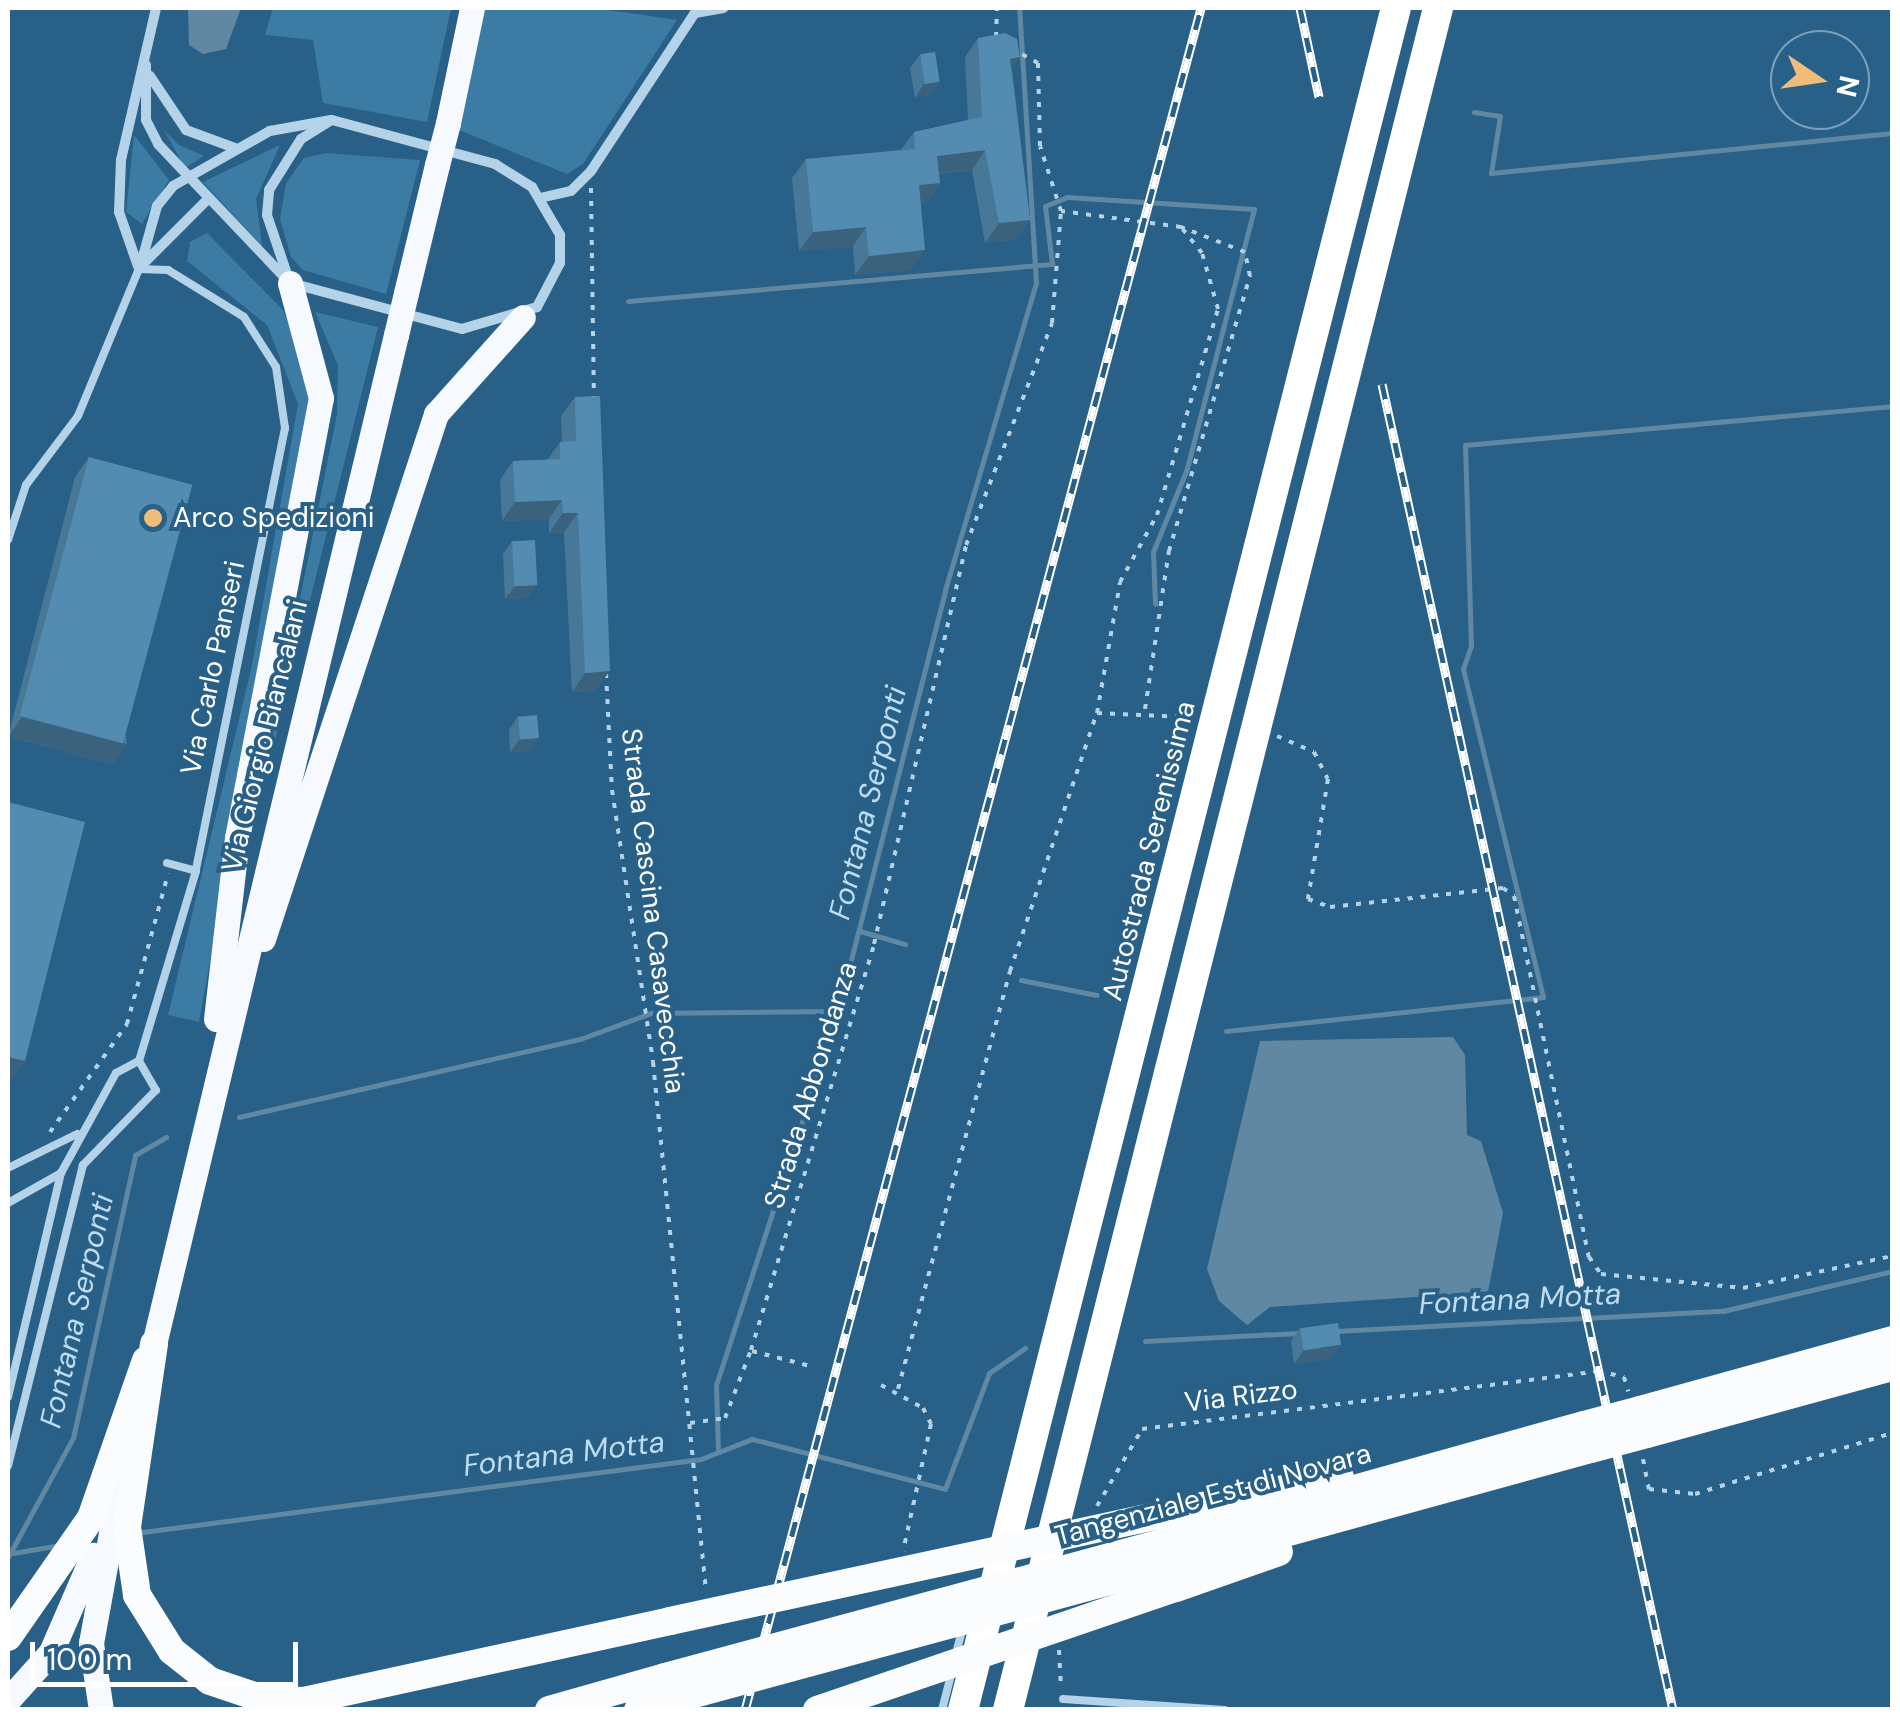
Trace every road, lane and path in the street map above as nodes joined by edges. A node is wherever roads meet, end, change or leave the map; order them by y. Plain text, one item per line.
1 (156, 8) edge
2 (472, 8) edge
3 (724, 8) edge
4 (997, 8) edge
5 (1396, 8) edge
6 (1438, 8) edge
7 (696, 10) edge
8 (146, 66) junction
9 (332, 120) junction
10 (235, 148) junction
11 (591, 171) junction
12 (184, 179) junction
13 (540, 198) junction
14 (205, 202) junction
15 (1060, 208) junction
16 (1181, 227) junction
17 (140, 269) junction
18 (290, 283) junction
19 (523, 317) junction
20 (594, 402) edge
21 (8, 540) edge
22 (606, 654) edge
23 (1145, 709) junction
24 (1096, 713) junction
25 (1184, 717) dead end
26 (1277, 736) dead end
27 (169, 864) joint
28 (196, 871) junction
29 (139, 1061) junction
30 (78, 1134) junction
31 (36, 1140) dead end
32 (202, 1145) junction
33 (8, 1168) edge
34 (61, 1172) junction
35 (8, 1203) edge
36 (1892, 1256) edge
37 (1892, 1340) edge
38 (154, 1344) junction
39 (751, 1350) junction
40 (810, 1366) dead end
41 (1892, 1367) edge
42 (880, 1385) dead end
43 (898, 1389) junction
44 (8, 1397) edge
45 (1638, 1420) junction
46 (690, 1423) junction
47 (1035, 1425) junction
48 (1892, 1433) edge
49 (8, 1466) edge
50 (1480, 1468) junction
51 (916, 1491) dead end
52 (1095, 1514) dead end
53 (103, 1538) junction
54 (1166, 1553) junction
55 (983, 1564) dead end
56 (977, 1581) dead end
57 (704, 1605) dead end
58 (8, 1637) edge
59 (1062, 1640) dead end
60 (655, 1696) edge
61 (1063, 1699) joint
62 (8, 1700) edge
63 (306, 1700) junction
64 (100, 1710) edge
65 (262, 1710) edge
66 (549, 1710) edge
67 (816, 1710) edge
68 (942, 1710) edge
69 (963, 1710) edge
70 (1008, 1710) edge
71 (1225, 1710) edge

1 - 8 street
2 - 32 main road, Via Giorgio Biancalani, bridge
3 - 7 street
4 - 15 path, Strada Abbondanza
5 - 47 highway, Autostrada Serenissima
6 - 70 highway
7 - 11 street
8 - 10 street
8 - 12 street
8 - 17 street
9 - 10 street
9 - 13 street
9 - 18 street
10 - 12 street
11 - 13 street
11 - 20 path
12 - 14 street
12 - 17 street
13 - 19 street
14 - 17 street
14 - 18 street
15 - 16 path
15 - 39 path, Strada Abbondanza
16 - 23 path
16 - 24 path
17 - 21 lane
17 - 28 lane, Via Carlo Panseri
18 - 19 street
18 - 32 main road
19 - 32 main road
22 - 46 path, Strada Cascina Casavecchia
23 - 24 path
23 - 25 path
24 - 43 path
26 - 36 path
27 - 28 lane
27 - 31 path
28 - 29 lane, Via Carlo Panseri
29 - 30 lane
29 - 49 lane, Via Carlo Panseri
30 - 33 lane
30 - 34 lane
32 - 38 main road, Via Giorgio Biancalani
34 - 35 lane
34 - 44 lane
37 - 45 highway, Tangenziale Est di Novara
38 - 53 highway
38 - 53 highway
38 - 53 main road, Via Giorgio Biancalani
39 - 40 path
39 - 46 path, Strada Abbondanza
41 - 45 highway, Tangenziale Est di Novara
42 - 43 path
43 - 51 path
45 - 48 path
45 - 50 highway, Tangenziale Est di Novara, bridge
45 - 52 path, Via Rizzo
46 - 57 path
47 - 55 lane
47 - 69 highway, Autostrada Serenissima
50 - 54 highway, Tangenziale Est di Novara
50 - 54 highway
53 - 58 highway
53 - 62 main road, Via Giorgio Biancalani
53 - 63 highway
53 - 64 main road, Via Giorgio Biancalani
54 - 60 highway, Tangenziale Est di Novara, bridge
54 - 63 highway, bridge
54 - 67 highway, bridge
56 - 68 lane
59 - 61 path
60 - 66 highway, Tangenziale Est di Novara
61 - 71 lane
63 - 65 highway

